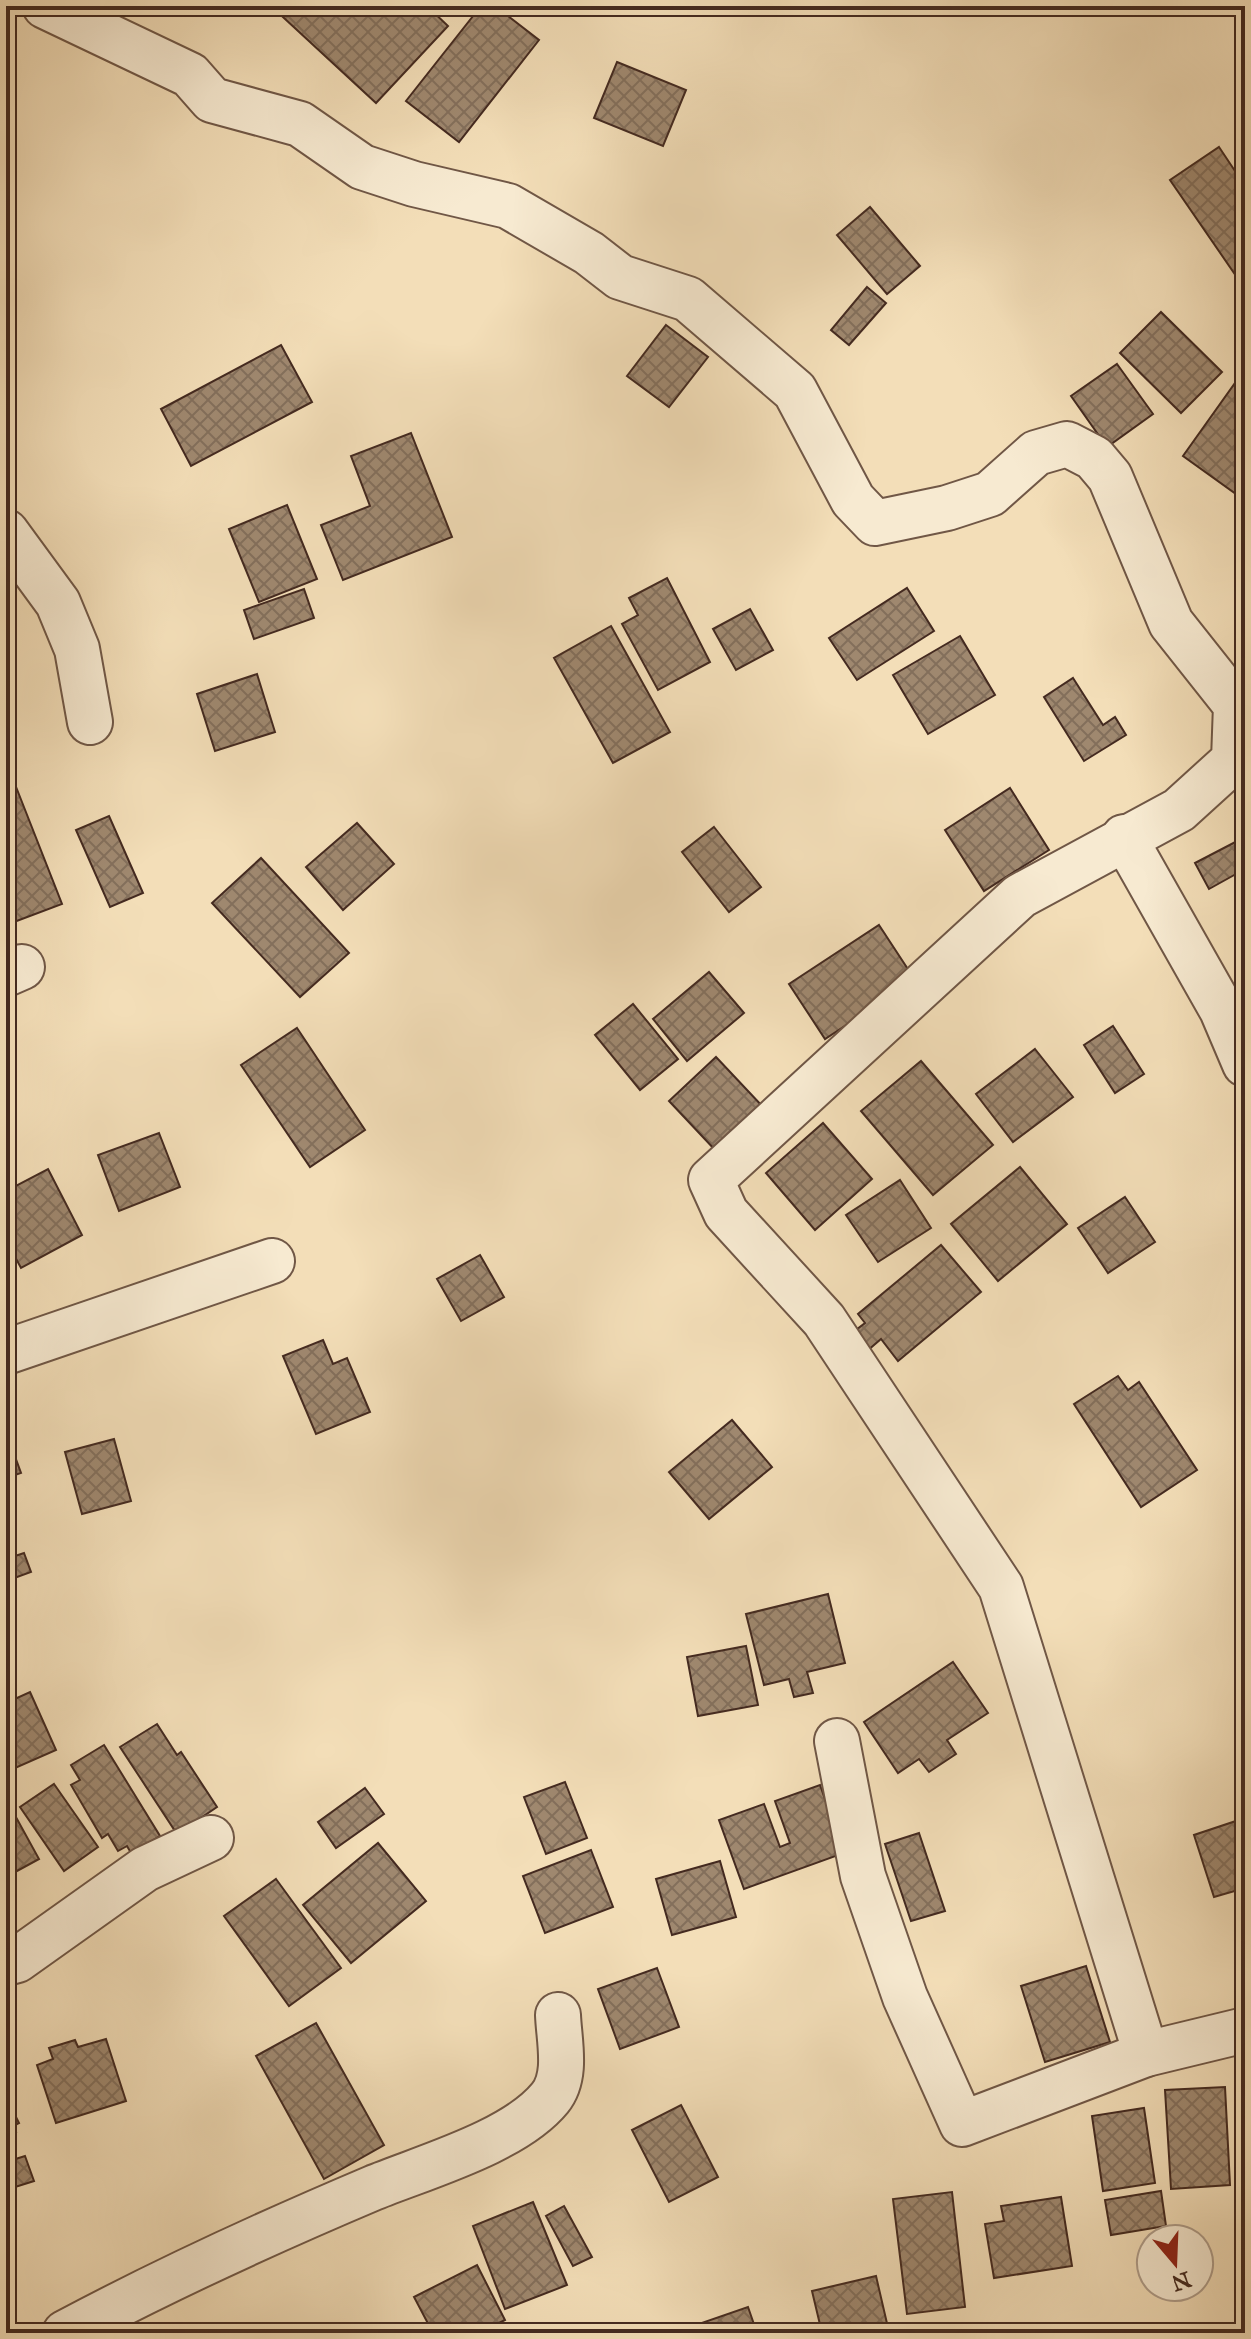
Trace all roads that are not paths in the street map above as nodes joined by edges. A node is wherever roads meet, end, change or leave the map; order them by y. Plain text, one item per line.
1 (45, 6) edge
2 (6, 532) edge
3 (1241, 706) edge
4 (90, 722) dead end
5 (1124, 837) junction
6 (1245, 1064) edge
7 (272, 1261) dead end
8 (6, 1352) edge
9 (837, 1741) dead end
10 (211, 1838) dead end
11 (6, 1963) edge
12 (558, 2015) dead end
13 (1245, 2030) edge
14 (1146, 2054) junction
15 (65, 2333) edge

1 - 3 street
2 - 4 street
3 - 5 street
5 - 6 street
5 - 14 street
7 - 8 street
9 - 14 street
10 - 11 street
12 - 15 street
13 - 14 street

